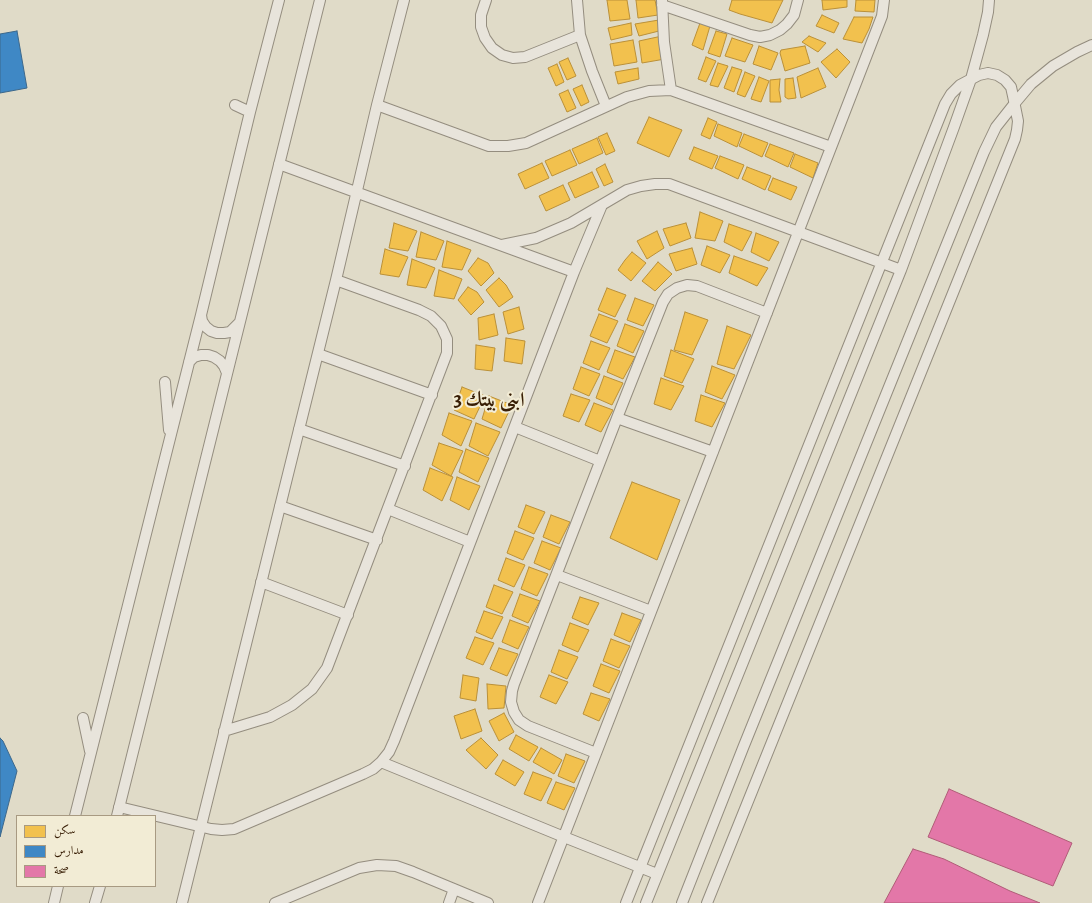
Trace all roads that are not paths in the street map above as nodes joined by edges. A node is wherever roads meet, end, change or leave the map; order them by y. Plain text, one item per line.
1 (279, 0) edge
2 (320, 0) edge
3 (404, 0) edge
4 (486, 0) edge
5 (577, 0) edge
6 (798, 0) edge
7 (884, 0) edge
8 (989, 0) edge
9 (662, 3) edge
10 (580, 35) junction
11 (1092, 45) edge
12 (971, 79) junction
13 (671, 90) junction
14 (1015, 103) junction
15 (235, 105) dead end
16 (377, 105) junction
17 (606, 106) junction
18 (250, 112) junction
19 (831, 147) junction
20 (279, 164) junction
21 (357, 192) junction
22 (602, 205) junction
23 (799, 231) junction
24 (502, 246) junction
25 (882, 263) junction
26 (901, 270) junction
27 (574, 272) junction
28 (336, 280) junction
29 (767, 313) junction
30 (201, 315) junction
31 (239, 322) junction
32 (318, 354) junction
33 (189, 362) junction
34 (227, 373) junction
35 (165, 382) dead end
36 (432, 395) junction
37 (617, 418) junction
38 (515, 427) junction
39 (299, 429) junction
40 (169, 439) junction
41 (713, 452) junction
42 (600, 461) junction
43 (405, 466) junction
44 (280, 506) junction
45 (388, 509) junction
46 (377, 540) junction
47 (470, 542) junction
48 (557, 575) junction
49 (261, 582) junction
50 (651, 611) junction
51 (348, 615) junction
52 (83, 718) dead end
53 (224, 732) junction
54 (596, 753) junction
55 (91, 754) junction
56 (381, 762) junction
57 (118, 811) edge
58 (75, 815) edge
59 (138, 815) edge
60 (156, 818) edge
61 (200, 827) junction
62 (564, 837) junction
63 (640, 867) junction
64 (657, 874) junction
65 (58, 887) edge
66 (100, 887) edge
67 (454, 889) junction
68 (54, 903) edge
69 (96, 903) edge
70 (182, 903) edge
71 (275, 903) edge
72 (449, 903) edge
73 (488, 903) edge
74 (538, 903) edge
75 (626, 903) edge
76 (646, 903) edge
77 (682, 903) edge
78 (707, 903) edge

1 - 18 street
2 - 20 street
3 - 16 street
4 - 10 street
5 - 10 street
6 - 9 street
7 - 19 street
8 - 12 street
9 - 13 street
10 - 17 street
11 - 14 street
12 - 14 street
12 - 25 street
12 - 26 street
13 - 17 street
13 - 19 street
14 - 77 street
14 - 78 street
15 - 18 street
16 - 17 street
16 - 21 street
18 - 30 street
19 - 23 street
20 - 21 street
20 - 31 street
21 - 24 street
21 - 28 street
22 - 23 street
22 - 24 street
22 - 27 street
23 - 25 street
23 - 29 street
24 - 27 street
25 - 26 street
25 - 63 street
26 - 64 street
27 - 38 street
28 - 32 street
28 - 36 street
29 - 37 street
29 - 41 street
30 - 31 street
30 - 33 street
31 - 34 street
32 - 36 street
32 - 39 street
33 - 34 street
33 - 40 street
34 - 57 street
35 - 40 street
36 - 43 street
37 - 41 street
37 - 42 street
38 - 42 street
38 - 47 street
39 - 43 street
39 - 44 street
40 - 55 street
41 - 50 street
42 - 48 street
43 - 45 street
44 - 46 street
44 - 49 street
45 - 46 street
45 - 47 street
46 - 51 street
47 - 56 street
48 - 50 street
48 - 54 street
49 - 51 street
49 - 53 street
50 - 54 street
51 - 53 street
52 - 55 street
53 - 61 street
54 - 62 street
55 - 58 street
56 - 61 street
56 - 62 street
57 - 59 street
60 - 61 street
61 - 70 street
62 - 63 street
62 - 74 street
63 - 64 street
63 - 75 street
64 - 76 street
65 - 68 street
66 - 69 street
67 - 71 street
67 - 72 street
67 - 73 street

